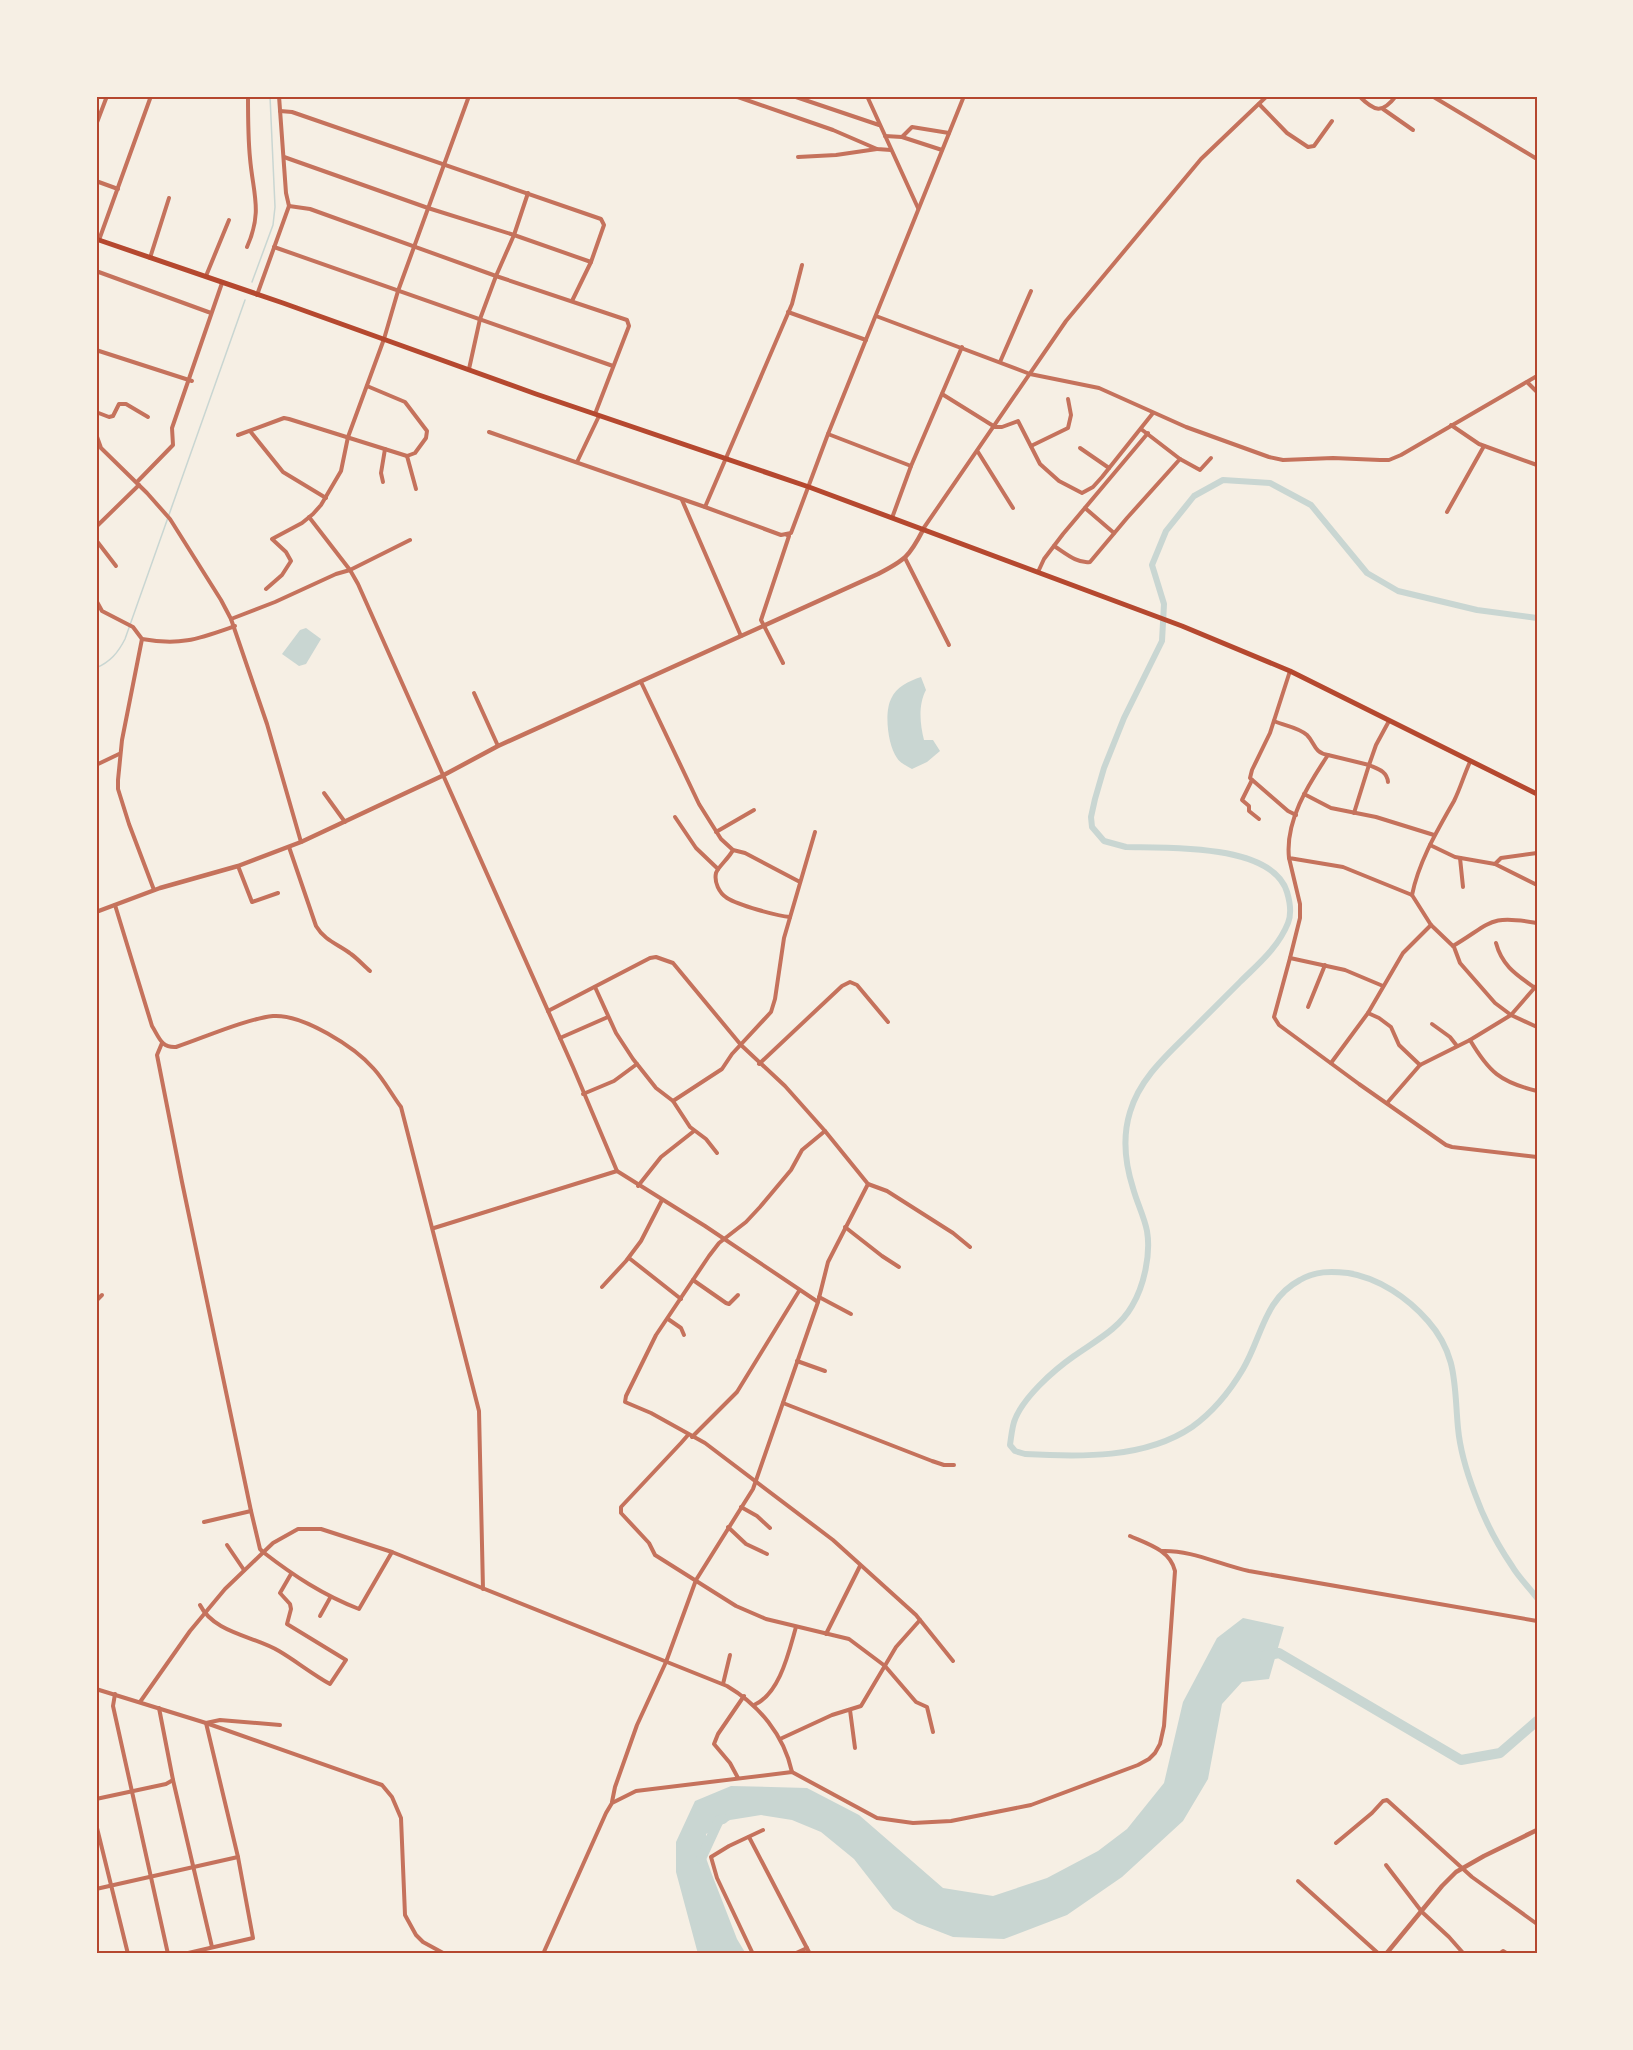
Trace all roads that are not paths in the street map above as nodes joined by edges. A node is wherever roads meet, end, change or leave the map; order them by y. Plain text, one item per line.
1 (107, 96) edge
2 (151, 96) edge
3 (248, 96) edge
4 (279, 96) edge
5 (469, 96) edge
6 (735, 96) edge
7 (793, 96) edge
8 (867, 96) edge
9 (964, 96) edge
10 (1267, 96) edge
11 (1359, 96) edge
12 (1396, 96) edge
13 (1432, 96) edge
14 (1259, 104) junction
15 (1383, 109) junction
16 (280, 111) junction
17 (1332, 121) dead end
18 (96, 125) edge
19 (880, 125) junction
20 (1413, 130) dead end
21 (949, 133) junction
22 (885, 136) junction
23 (902, 138) junction
24 (877, 149) junction
25 (891, 150) junction
26 (943, 150) junction
27 (284, 157) junction
28 (798, 157) dead end
29 (1537, 159) edge
30 (444, 164) junction
31 (96, 181) edge
32 (118, 189) junction
33 (528, 193) junction
34 (169, 198) dead end
35 (289, 206) junction
36 (428, 208) junction
37 (918, 209) junction
38 (229, 220) dead end
39 (514, 235) junction
40 (98, 240) edge
41 (247, 247) dead end
42 (274, 247) junction
43 (413, 247) junction
44 (150, 258) junction
45 (591, 262) junction
46 (802, 265) dead end
47 (96, 271) edge
48 (496, 276) junction
49 (205, 277) junction
50 (222, 283) junction
51 (398, 291) junction
52 (1031, 291) dead end
53 (257, 295) junction
54 (572, 301) junction
55 (788, 312) junction
56 (211, 313) junction
57 (876, 316) junction
58 (480, 319) junction
59 (384, 339) junction
60 (866, 340) junction
61 (962, 347) junction
62 (96, 350) edge
63 (1000, 362) junction
64 (614, 366) junction
65 (469, 369) junction
66 (1030, 374) junction
67 (1537, 376) edge
68 (190, 380) junction
69 (1527, 382) junction
70 (367, 386) junction
71 (1537, 392) edge
72 (942, 394) junction
73 (1068, 399) dead end
74 (96, 412) edge
75 (1153, 413) junction
76 (597, 415) junction
77 (148, 417) dead end
78 (1451, 425) junction
79 (995, 427) junction
80 (1141, 429) junction
81 (250, 431) junction
82 (489, 432) dead end
83 (1148, 433) junction
84 (96, 434) edge
85 (828, 434) junction
86 (238, 435) dead end
87 (348, 437) junction
88 (98, 445) edge
89 (1031, 446) junction
90 (1484, 446) junction
91 (1080, 448) dead end
92 (385, 449) junction
93 (978, 452) junction
94 (407, 456) junction
95 (1212, 458) dead end
96 (726, 459) junction
97 (1180, 459) junction
98 (577, 462) junction
99 (1537, 465) edge
100 (911, 466) junction
101 (1109, 468) junction
102 (383, 482) dead end
103 (138, 483) junction
104 (809, 487) junction
105 (416, 489) dead end
106 (326, 498) junction
107 (682, 499) junction
108 (705, 507) junction
109 (1014, 508) dead end
110 (1085, 508) junction
111 (1447, 513) dead end
112 (309, 517) junction
113 (892, 518) junction
114 (96, 527) edge
115 (923, 530) junction
116 (1114, 533) junction
117 (787, 535) junction
118 (96, 540) edge
119 (410, 540) dead end
120 (1054, 546) junction
121 (905, 558) junction
122 (116, 566) dead end
123 (350, 570) junction
124 (1038, 572) junction
125 (267, 589) dead end
126 (96, 600) edge
127 (231, 619) junction
128 (235, 626) junction
129 (764, 626) junction
130 (741, 636) junction
131 (142, 639) junction
132 (949, 645) dead end
133 (783, 663) dead end
134 (1290, 671) junction
135 (641, 682) junction
136 (474, 693) dead end
137 (1389, 721) junction
138 (1274, 722) junction
139 (498, 746) junction
140 (120, 753) junction
141 (1328, 755) junction
142 (1470, 762) junction
143 (96, 765) edge
144 (1369, 765) junction
145 (442, 776) junction
146 (1252, 780) junction
147 (1388, 782) dead end
148 (324, 793) dead end
149 (1304, 794) junction
150 (1537, 794) edge
151 (754, 810) dead end
152 (1354, 813) junction
153 (1296, 815) junction
154 (675, 817) dead end
155 (1259, 819) dead end
156 (345, 822) junction
157 (716, 832) junction
158 (815, 832) dead end
159 (1434, 835) junction
160 (302, 842) junction
161 (1430, 845) junction
162 (289, 847) junction
163 (733, 850) junction
164 (1537, 853) edge
165 (1289, 858) junction
166 (1460, 858) junction
167 (1495, 864) junction
168 (238, 866) junction
169 (718, 869) junction
170 (800, 882) junction
171 (1537, 885) edge
172 (1463, 887) dead end
173 (154, 890) junction
174 (278, 893) dead end
175 (1412, 895) junction
176 (115, 905) junction
177 (96, 912) edge
178 (790, 917) junction
179 (1537, 923) edge
180 (1431, 925) junction
181 (1496, 944) dead end
182 (1453, 946) junction
183 (1290, 958) junction
184 (1325, 965) junction
185 (370, 971) dead end
186 (1383, 986) junction
187 (1536, 986) edge
188 (595, 987) junction
189 (1308, 1007) dead end
190 (548, 1011) junction
191 (1368, 1013) junction
192 (1511, 1015) junction
193 (609, 1017) junction
194 (888, 1022) dead end
195 (1432, 1024) dead end
196 (1537, 1027) edge
197 (560, 1038) junction
198 (1470, 1040) junction
199 (162, 1043) junction
200 (741, 1045) junction
201 (1457, 1046) junction
202 (1331, 1063) junction
203 (637, 1064) junction
204 (759, 1064) junction
205 (1420, 1065) junction
206 (1537, 1091) edge
207 (584, 1094) junction
208 (673, 1101) junction
209 (1387, 1103) junction
210 (694, 1131) junction
211 (825, 1131) junction
212 (717, 1153) dead end
213 (1537, 1157) edge
214 (617, 1171) junction
215 (868, 1184) junction
216 (638, 1186) junction
217 (662, 1200) junction
218 (845, 1227) junction
219 (434, 1228) junction
220 (724, 1239) junction
221 (970, 1247) dead end
222 (629, 1258) junction
223 (899, 1267) dead end
224 (693, 1280) junction
225 (602, 1287) dead end
226 (799, 1291) junction
227 (102, 1295) dead end
228 (738, 1296) dead end
229 (681, 1299) junction
230 (818, 1300) junction
231 (96, 1301) edge
232 (851, 1314) dead end
233 (668, 1319) junction
234 (684, 1335) dead end
235 (797, 1361) junction
236 (825, 1371) dead end
237 (783, 1403) junction
238 (690, 1436) junction
239 (954, 1465) dead end
240 (756, 1481) junction
241 (741, 1508) junction
242 (251, 1511) junction
243 (204, 1522) dead end
244 (728, 1527) junction
245 (770, 1528) dead end
246 (1130, 1536) dead end
247 (227, 1545) dead end
248 (1162, 1551) junction
249 (263, 1552) junction
250 (392, 1552) junction
251 (767, 1554) dead end
252 (860, 1566) junction
253 (244, 1570) junction
254 (291, 1574) junction
255 (696, 1580) junction
256 (483, 1588) junction
257 (330, 1598) junction
258 (200, 1605) dead end
259 (204, 1614) junction
260 (320, 1616) dead end
261 (920, 1620) junction
262 (1537, 1621) edge
263 (796, 1627) junction
264 (825, 1634) junction
265 (730, 1655) dead end
266 (953, 1661) dead end
267 (666, 1662) junction
268 (885, 1666) junction
269 (723, 1684) junction
270 (96, 1689) edge
271 (116, 1694) junction
272 (744, 1696) junction
273 (140, 1702) junction
274 (754, 1705) junction
275 (159, 1708) junction
276 (850, 1710) junction
277 (206, 1723) junction
278 (280, 1725) dead end
279 (933, 1732) dead end
280 (780, 1739) junction
281 (855, 1748) dead end
282 (792, 1772) junction
283 (738, 1778) junction
284 (173, 1780) junction
285 (132, 1791) junction
286 (96, 1799) edge
287 (612, 1803) junction
288 (96, 1824) edge
289 (763, 1830) dead end
290 (1537, 1830) edge
291 (748, 1837) junction
292 (1336, 1842) dead end
293 (237, 1857) junction
294 (1386, 1865) dead end
295 (194, 1866) junction
296 (1462, 1868) junction
297 (151, 1876) junction
298 (1299, 1881) dead end
299 (110, 1886) junction
300 (96, 1889) edge
301 (1422, 1912) junction
302 (1537, 1924) edge
303 (212, 1947) junction
304 (807, 1948) junction
305 (128, 1954) edge
306 (168, 1954) edge
307 (184, 1954) edge
308 (445, 1954) edge
309 (543, 1954) edge
310 (753, 1954) edge
311 (794, 1954) edge
312 (810, 1954) edge
313 (1379, 1954) edge
314 (1386, 1954) edge
315 (1464, 1954) edge
316 (1498, 1954) edge
317 (1508, 1954) edge

1 - 18 street
2 - 32 street
3 - 41 street
4 - 16 street
5 - 30 street
6 - 24 street
7 - 19 street
8 - 19 street
9 - 21 street
10 - 14 street
11 - 15 street
12 - 15 street
13 - 29 street
14 - 17 street
14 - 66 street
15 - 20 street
16 - 27 street
16 - 30 street
19 - 22 street
21 - 23 street
21 - 26 street
22 - 23 street
22 - 25 street
23 - 26 street
24 - 25 street
24 - 28 street
25 - 37 street
26 - 37 street
27 - 35 street
27 - 36 street
30 - 33 street
30 - 36 street
31 - 32 street
32 - 40 street
33 - 39 street
33 - 45 street
34 - 44 street
35 - 42 street
35 - 43 street
36 - 39 street
36 - 43 street
37 - 57 street
38 - 49 street
39 - 45 street
39 - 48 street
40 - 44 main road
42 - 51 street
42 - 53 street
43 - 48 street
43 - 51 street
44 - 49 main road
45 - 54 street
46 - 55 street
47 - 56 street
48 - 54 street
48 - 58 street
49 - 50 main road
50 - 53 main road
50 - 56 street
51 - 58 street
51 - 59 street
52 - 63 street
53 - 59 main road
54 - 64 street
55 - 60 street
55 - 96 street
56 - 68 street
57 - 60 street
57 - 61 street
58 - 64 street
58 - 65 street
59 - 65 main road
59 - 70 street
60 - 85 street
61 - 63 street
61 - 72 street
62 - 68 street
63 - 66 street
64 - 76 street
65 - 76 main road
66 - 75 street
66 - 79 street
67 - 69 street
68 - 103 street
69 - 71 street
69 - 78 street
70 - 87 street
70 - 94 street
72 - 79 street
72 - 100 street
73 - 89 street
74 - 77 street
75 - 78 street
75 - 80 street
76 - 96 main road
76 - 98 street
78 - 90 street
79 - 89 street
79 - 93 street
80 - 83 street
80 - 101 street
81 - 86 street
81 - 87 street
81 - 106 street
82 - 98 street
83 - 97 street
83 - 110 street
84 - 88 street
85 - 100 street
85 - 104 street
87 - 92 street
87 - 106 street
88 - 103 street
89 - 101 street
90 - 99 street
90 - 111 street
91 - 101 street
92 - 94 street
92 - 102 street
93 - 109 street
93 - 115 street
94 - 105 street
95 - 97 street
96 - 104 main road
96 - 108 street
97 - 116 street
98 - 107 street
100 - 113 street
103 - 114 street
103 - 127 street
104 - 113 main road
104 - 117 street
106 - 112 street
107 - 108 street
107 - 130 street
108 - 117 street
110 - 116 street
110 - 120 street
112 - 123 street
112 - 125 street
113 - 115 main road
115 - 121 street
115 - 124 main road
116 - 120 street
117 - 129 street
118 - 122 street
119 - 123 street
120 - 124 street
121 - 129 street
121 - 132 street
123 - 127 street
123 - 145 street
124 - 134 main road
126 - 131 street
127 - 128 street
128 - 131 street
128 - 160 street
129 - 130 street
129 - 133 street
130 - 135 street
131 - 140 street
134 - 137 main road
134 - 138 street
135 - 139 street
135 - 157 street
136 - 139 street
137 - 142 main road
137 - 144 street
138 - 141 street
138 - 146 street
139 - 145 street
140 - 143 street
140 - 173 street
141 - 144 street
141 - 149 street
142 - 150 main road
142 - 159 street
144 - 147 street
144 - 152 street
145 - 156 street
145 - 190 street
146 - 153 street
146 - 155 street
148 - 156 street
149 - 152 street
149 - 153 street
151 - 157 street
152 - 159 street
153 - 165 street
154 - 169 street
156 - 160 street
157 - 163 street
158 - 170 street
159 - 161 street
160 - 162 street
161 - 166 street
161 - 175 street
162 - 168 street
162 - 185 street
163 - 169 street
163 - 170 street
164 - 167 street
165 - 175 street
165 - 183 street
166 - 167 street
166 - 172 street
167 - 171 street
168 - 173 street
168 - 174 street
169 - 178 street
170 - 178 street
173 - 176 street
175 - 180 street
176 - 177 street
176 - 199 street
178 - 200 street
179 - 182 street
180 - 182 street
180 - 186 street
181 - 187 street
182 - 192 street
183 - 184 street
183 - 202 street
184 - 186 street
184 - 189 street
186 - 191 street
187 - 192 street
188 - 190 street
188 - 193 street
188 - 200 street
190 - 197 street
191 - 202 street
191 - 205 street
192 - 196 street
192 - 198 street
193 - 197 street
193 - 203 street
194 - 204 street
195 - 201 street
197 - 207 street
198 - 201 street
198 - 206 street
199 - 219 street
199 - 242 street
200 - 204 street
200 - 208 street
201 - 205 street
202 - 209 street
203 - 207 street
203 - 208 street
204 - 211 street
205 - 209 street
207 - 214 street
208 - 210 street
209 - 213 street
210 - 212 street
210 - 216 street
211 - 215 street
211 - 220 street
214 - 216 street
214 - 219 street
215 - 218 street
215 - 221 street
216 - 217 street
217 - 220 street
217 - 222 street
218 - 223 street
218 - 230 street
219 - 256 street
220 - 224 street
220 - 226 street
222 - 225 street
222 - 229 street
224 - 228 street
224 - 229 street
226 - 230 street
226 - 238 street
227 - 231 street
229 - 233 street
230 - 232 street
230 - 235 street
233 - 234 street
233 - 238 street
235 - 236 street
235 - 237 street
237 - 239 street
237 - 240 street
238 - 240 street
238 - 255 street
240 - 241 street
240 - 252 street
241 - 244 street
241 - 245 street
242 - 243 street
242 - 249 street
244 - 251 street
244 - 255 street
246 - 248 street
247 - 253 street
248 - 262 street
248 - 282 street
249 - 250 street
249 - 253 street
249 - 254 street
250 - 256 street
250 - 257 street
252 - 261 street
252 - 264 street
253 - 259 street
254 - 257 street
254 - 259 street
255 - 263 street
255 - 267 street
256 - 267 street
257 - 260 street
258 - 259 street
259 - 273 street
261 - 266 street
261 - 268 street
263 - 264 street
263 - 274 street
264 - 268 street
265 - 269 street
267 - 269 street
267 - 287 street
268 - 276 street
268 - 279 street
269 - 272 street
270 - 271 street
271 - 273 street
271 - 285 street
272 - 274 street
272 - 283 street
273 - 275 street
274 - 280 street
275 - 277 street
275 - 284 street
276 - 280 street
276 - 281 street
277 - 278 street
277 - 293 street
277 - 308 street
280 - 282 street
282 - 283 street
283 - 287 street
284 - 285 street
284 - 295 street
285 - 286 street
285 - 297 street
287 - 309 street
288 - 299 street
289 - 291 street
290 - 296 street
291 - 304 street
291 - 310 street
292 - 296 street
293 - 295 street
293 - 303 street
294 - 301 street
295 - 297 street
295 - 303 street
296 - 301 street
296 - 302 street
297 - 299 street
297 - 306 street
298 - 313 street
299 - 300 street
299 - 305 street
301 - 314 street
301 - 315 street
303 - 307 street
304 - 311 street
304 - 312 street
316 - 317 street

